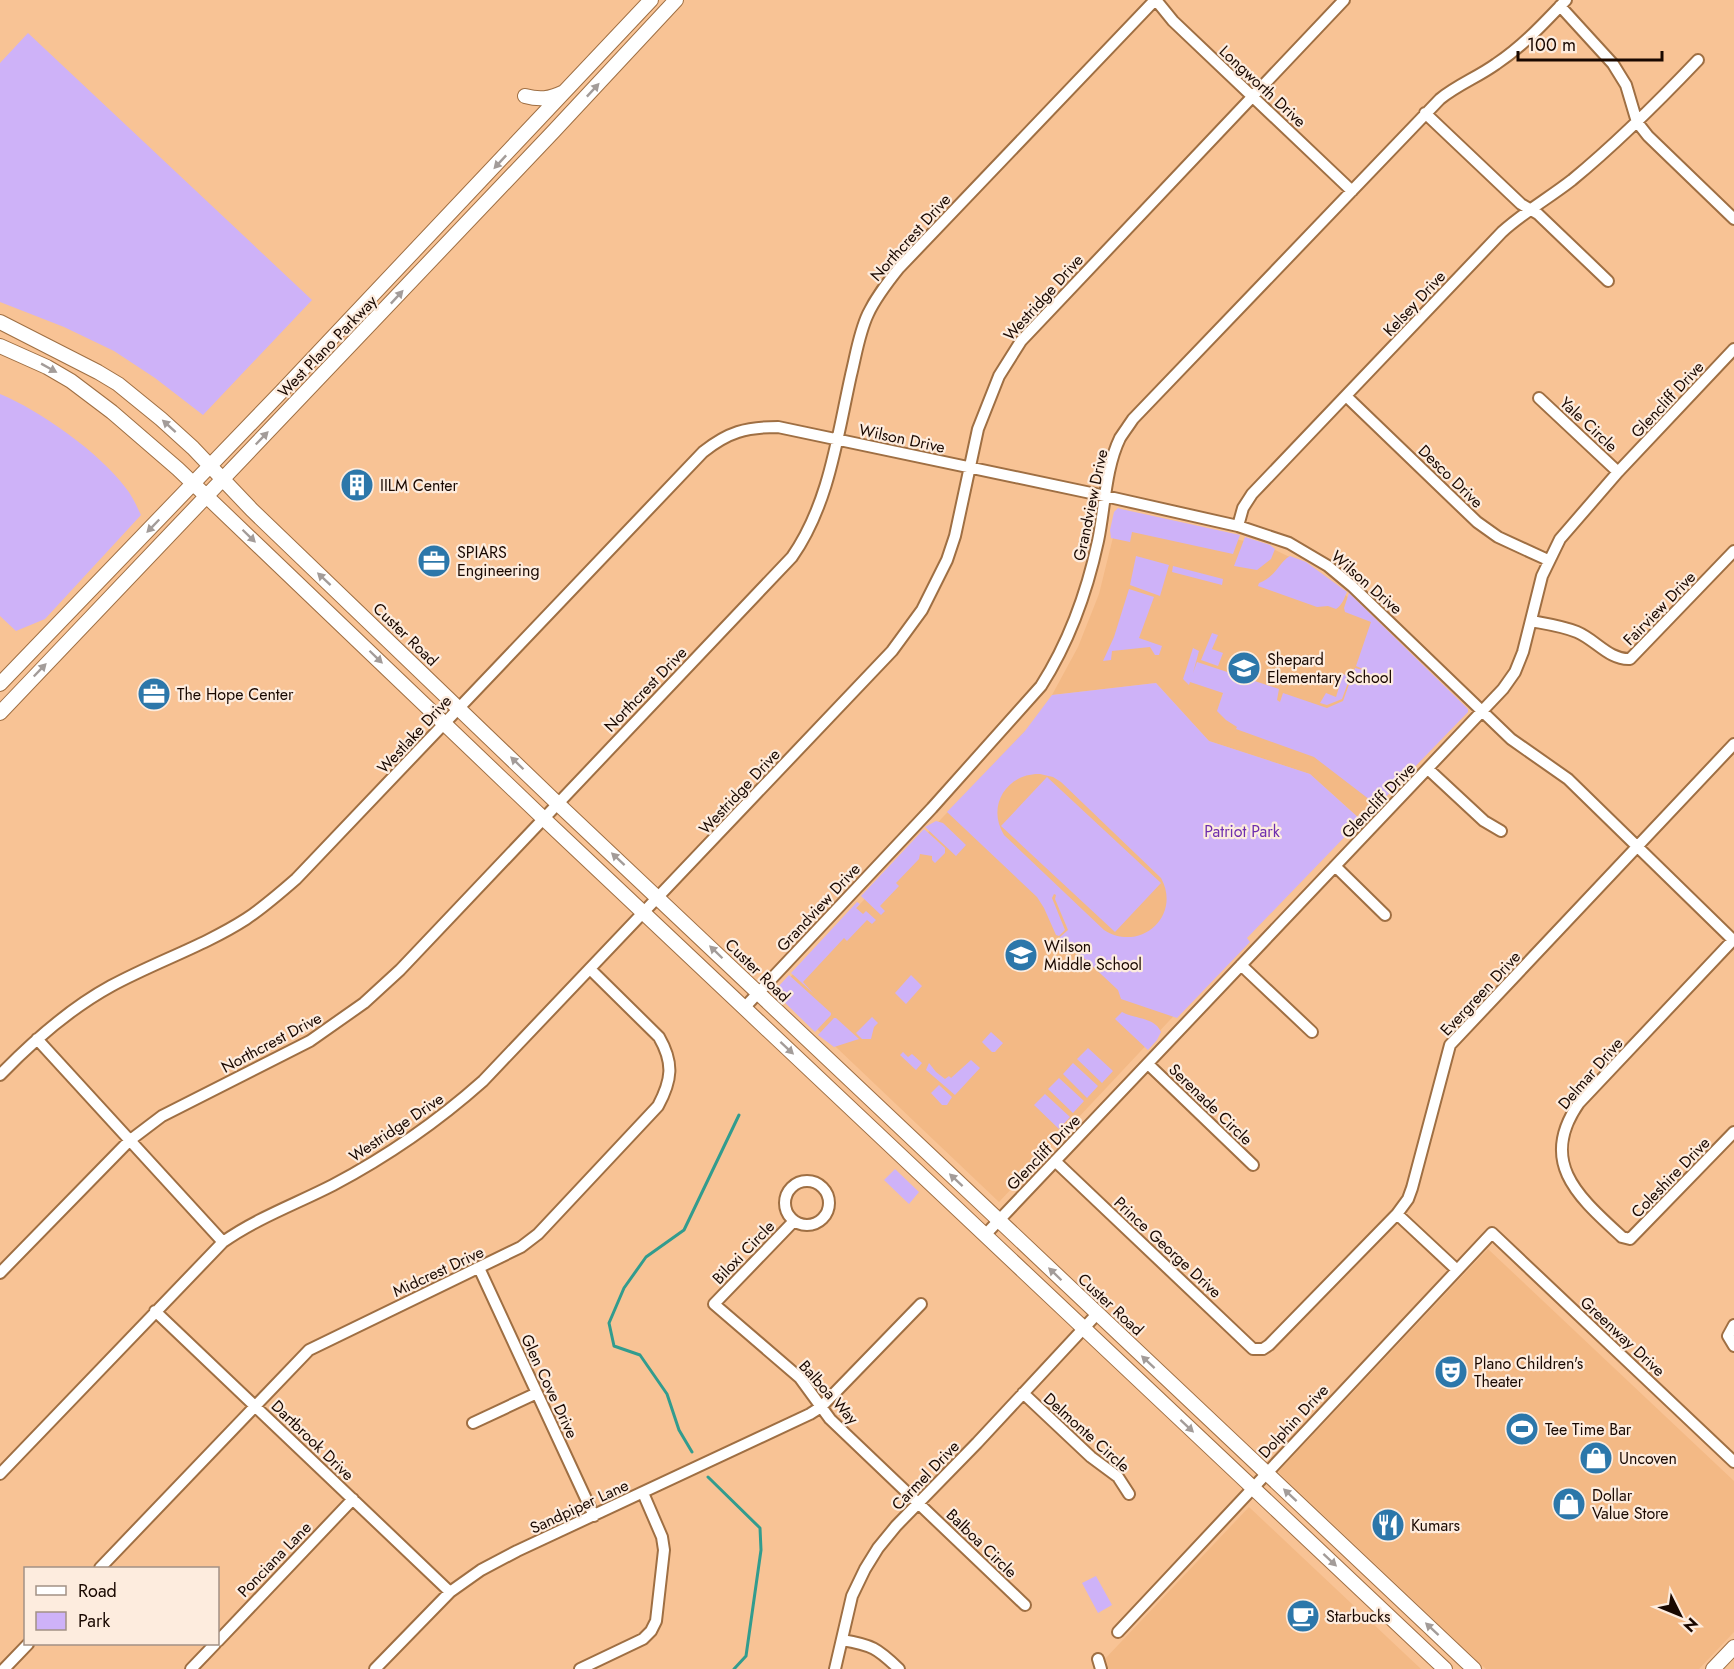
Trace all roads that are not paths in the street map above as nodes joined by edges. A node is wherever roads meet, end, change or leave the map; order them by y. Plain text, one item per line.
1 (651, 0) edge
2 (676, 0) edge
3 (1155, 0) edge
4 (1344, 0) edge
5 (1563, 3) edge
6 (1698, 60) dead end
7 (568, 90) junction
8 (525, 96) dead end
9 (1252, 97) junction
10 (1425, 113) junction
11 (540, 119) junction
12 (1636, 123) junction
13 (553, 132) junction
14 (1352, 191) junction
15 (1530, 209) junction
16 (1734, 219) edge
17 (1608, 281) dead end
18 (0, 322) edge
19 (0, 346) edge
20 (1734, 349) edge
21 (1346, 396) junction
22 (1539, 398) dead end
23 (837, 439) junction
24 (210, 467) junction
25 (970, 468) junction
26 (1618, 472) junction
27 (221, 480) junction
28 (194, 484) junction
29 (207, 495) junction
30 (1105, 496) junction
31 (1238, 526) junction
32 (1734, 551) edge
33 (1548, 560) junction
34 (1531, 621) junction
35 (33, 650) junction
36 (0, 684) edge
37 (0, 693) edge
38 (460, 708) junction
39 (1483, 711) junction
40 (0, 712) edge
41 (445, 724) junction
42 (1734, 744) edge
43 (1428, 769) junction
44 (557, 803) junction
45 (543, 818) junction
46 (1501, 831) dead end
47 (1639, 846) junction
48 (1335, 866) junction
49 (659, 897) junction
50 (644, 912) junction
51 (1385, 915) dead end
52 (1734, 940) edge
53 (1242, 965) junction
54 (590, 969) junction
55 (759, 993) junction
56 (744, 1008) junction
57 (1312, 1032) dead end
58 (37, 1039) junction
59 (1148, 1064) junction
60 (0, 1075) edge
61 (1734, 1132) edge
62 (129, 1141) junction
63 (1055, 1161) junction
64 (1253, 1165) dead end
65 (1397, 1214) junction
66 (999, 1220) junction
67 (794, 1221) junction
68 (1492, 1233) joint
69 (985, 1235) junction
70 (1626, 1239) joint
71 (223, 1242) junction
72 (479, 1268) junction
73 (1457, 1270) junction
74 (0, 1273) edge
75 (714, 1304) joint
76 (921, 1304) dead end
77 (155, 1311) junction
78 (1097, 1314) junction
79 (1734, 1325) edge
80 (1083, 1329) junction
81 (1731, 1341) edge
82 (1263, 1349) joint
83 (537, 1393) junction
84 (1023, 1393) junction
85 (255, 1406) junction
86 (821, 1407) junction
87 (473, 1423) dead end
88 (1734, 1462) edge
89 (1266, 1472) junction
90 (0, 1474) edge
91 (1252, 1487) junction
92 (643, 1493) junction
93 (1129, 1494) dead end
94 (353, 1499) junction
95 (919, 1503) junction
96 (594, 1516) junction
97 (102, 1567) edge
98 (1375, 1576) junction
99 (1362, 1590) junction
100 (450, 1592) junction
101 (1025, 1605) dead end
102 (1118, 1632) dead end
103 (219, 1639) edge
104 (842, 1640) junction
105 (27, 1645) edge
106 (213, 1645) edge
107 (1734, 1647) edge
108 (4, 1669) edge
109 (191, 1669) edge
110 (375, 1669) edge
111 (580, 1669) edge
112 (835, 1669) edge
113 (899, 1669) edge
114 (1445, 1669) edge
115 (1474, 1669) edge
116 (1713, 1669) edge

1 - 7 main road, West Plano Parkway
13 -> 2 main road, West Plano Parkway
3 - 9 street, Longworth Drive
3 - 23 street, Northcrest Drive
4 - 9 street, Westridge Drive
5 - 10 street, Grandview Drive
5 - 12 street
6 - 12 street, Kelsey Drive
7 - 8 main road
7 - 11 main road, West Plano Parkway
9 - 14 street, Longworth Drive
9 - 25 street, Westridge Drive
10 - 14 street, Grandview Drive
10 - 15 street
11 - 13 main road
11 -> 24 main road, West Plano Parkway
12 - 15 street, Kelsey Drive
12 - 16 street
27 -> 13 main road, West Plano Parkway
14 - 30 street, Grandview Drive
15 - 17 street
15 - 21 street, Kelsey Drive
24 -> 18 main road, Custer Road
19 -> 28 main road
20 - 26 street, Glencliff Drive
21 - 31 street, Kelsey Drive
21 - 33 street, Desco Drive
22 - 26 street, Yale Circle
23 - 25 street, Wilson Drive
23 - 38 street, Westlake Drive
23 - 44 street, Northcrest Drive
24 - 27 main road, Custer Road
24 - 28 main road, West Plano Parkway
25 - 30 street, Wilson Drive
25 - 49 street, Westridge Drive
26 - 33 street, Glencliff Drive
27 - 29 main road, West Plano Parkway
38 -> 27 main road, Custer Road
28 - 29 main road
28 -> 35 main road, West Plano Parkway
40 -> 29 main road, West Plano Parkway
29 -> 41 main road
30 - 31 street, Wilson Drive
30 - 55 street, Grandview Drive
31 - 39 street, Wilson Drive
32 - 34 street, Fairview Drive
33 - 34 street, Glencliff Drive
34 - 39 street, Glencliff Drive
35 - 36 main road, West Plano Parkway
35 - 37 main road
38 - 41 street, Westlake Drive
44 -> 38 main road, Custer Road
39 - 43 street, Glencliff Drive
39 - 47 street, Wilson Drive
41 - 45 main road
41 - 58 street, Westlake Drive
42 - 47 street, Evergreen Drive
43 - 46 street
43 - 48 street, Glencliff Drive
44 - 45 street, Northcrest Drive
49 -> 44 main road, Custer Road
45 - 50 main road
45 - 62 street, Northcrest Drive
47 - 52 street, Wilson Drive
47 - 65 street, Evergreen Drive
48 - 51 street
48 - 53 street, Glencliff Drive
49 - 50 street, Westridge Drive
55 -> 49 main road, Custer Road
50 - 54 street, Westridge Drive
50 - 56 main road
52 - 70 street, Delmar Drive
53 - 57 street
53 - 59 street, Glencliff Drive
54 - 71 street, Westridge Drive
54 - 72 street, Midcrest Drive
55 - 56 street, Grandview Drive
66 -> 55 main road, Custer Road
56 -> 69 main road
58 - 60 street, Westlake Drive
58 - 62 street
59 - 63 street, Glencliff Drive
59 - 64 street, Serenade Circle
61 - 70 street, Coleshire Drive
62 - 71 street
62 - 74 street, Northcrest Drive
63 - 66 street, Glencliff Drive
63 - 82 street, Prince George Drive
65 - 73 street
65 - 82 street, Evergreen Drive
66 - 69 street, Glencliff Drive
78 -> 66 main road, Custer Road
67 - 67 street, Biloxi Circle
67 - 75 street, Biloxi Circle
68 - 73 street, Dolphin Drive
68 - 88 street, Greenway Drive
69 - 80 main road
71 - 77 street, Westridge Drive
72 - 83 street, Glen Cove Drive
72 - 85 street, Midcrest Drive
73 - 89 street, Dolphin Drive
75 - 86 street, Balboa Way
76 - 86 street, Sandpiper Lane
77 - 85 street, Dartbrook Drive
77 - 90 street, Westridge Drive
78 - 80 street, Carmel Drive
89 -> 78 main road, Custer Road
79 - 81 street
80 - 84 street, Carmel Drive
80 -> 91 main road
83 - 87 street
83 - 96 street, Glen Cove Drive
84 - 93 street, Delmonte Circle
84 - 95 street, Carmel Drive
85 - 94 street, Dartbrook Drive
85 - 97 street, Midcrest Drive
86 - 92 street, Sandpiper Lane
86 - 95 street, Balboa Way
89 - 91 street, Dolphin Drive
98 -> 89 main road, Custer Road
91 -> 99 main road
91 - 102 street, Dolphin Drive
92 - 96 street, Sandpiper Lane
92 - 111 street
94 - 100 street, Dartbrook Drive
94 - 103 street, Ponciana Lane
95 - 101 street, Balboa Circle
95 - 104 street, Carmel Drive
96 - 100 street, Sandpiper Lane
98 - 99 main road
115 -> 98 main road, Custer Road
99 - 114 main road
100 - 110 street, Sandpiper Lane
104 - 112 street, Carmel Drive
104 - 113 street
105 - 108 street
106 - 109 street, Ponciana Lane
107 - 116 main road

